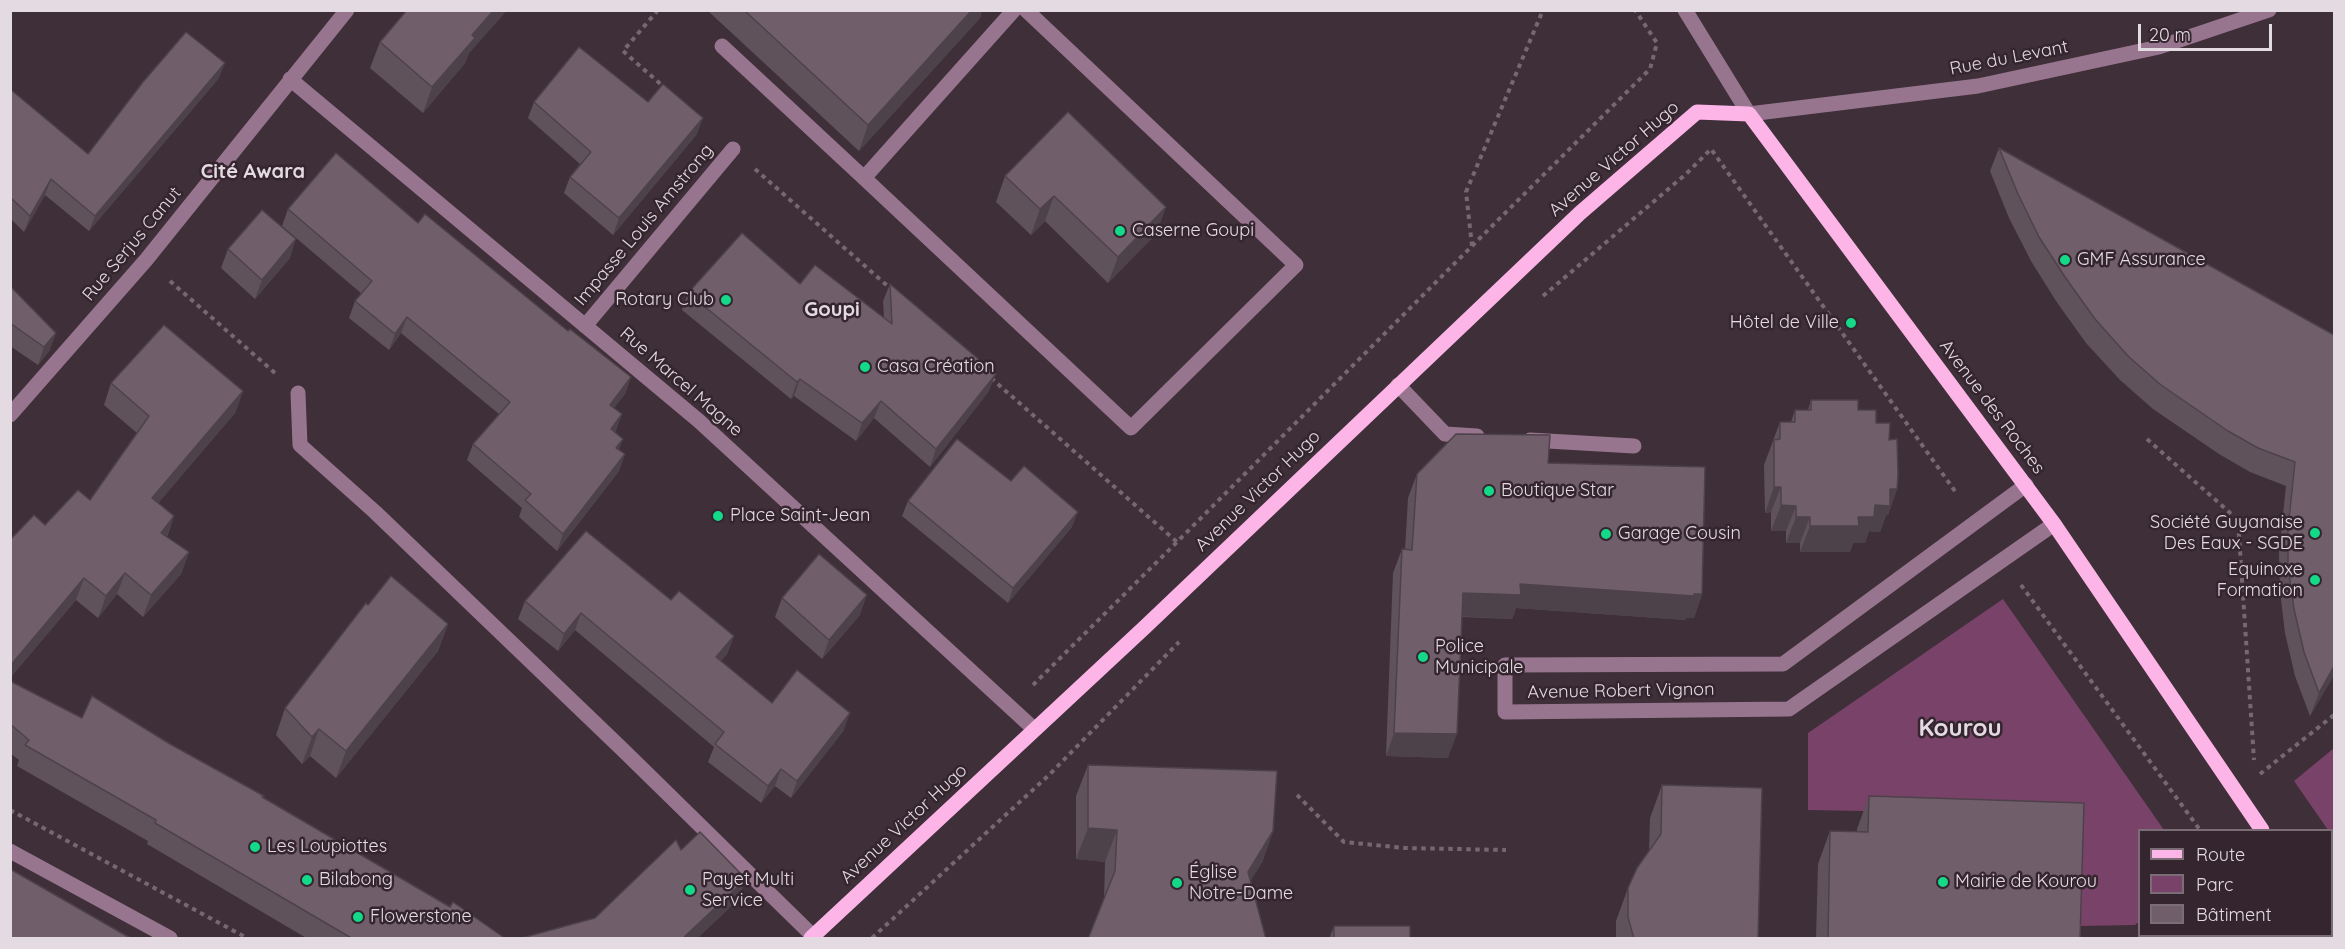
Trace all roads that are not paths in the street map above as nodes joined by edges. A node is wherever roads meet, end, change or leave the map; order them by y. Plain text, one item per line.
1 (347, 10) edge
2 (1014, 10) edge
3 (1026, 10) edge
4 (1685, 10) edge
5 (2269, 10) edge
6 (722, 46) dead end
7 (290, 80) junction
8 (1749, 114) junction
9 (734, 149) road end
10 (864, 178) junction
11 (585, 326) junction
12 (1398, 385) junction
13 (298, 393) road end
14 (10, 416) edge
15 (1492, 437) edge
16 (1515, 439) edge
17 (1634, 446) dead end
18 (2026, 485) junction
19 (2054, 524) junction
20 (1034, 729) junction
21 (2261, 829) edge
22 (10, 851) edge
23 (812, 938) edge
24 (170, 939) edge

1 - 7 street, Rue Serjus Canut
2 - 10 street
3 - 10 street
4 - 8 street, Avenue des Roches
5 - 8 street, Rue du Levant
6 - 10 street
7 - 11 street, Rue Marcel Magne
7 - 14 street, Rue Serjus Canut
8 - 12 main road, Avenue Victor Hugo
8 - 18 main road, Avenue des Roches
9 - 11 street, Impasse Louis Amstrong
11 - 20 street, Rue Marcel Magne
12 - 15 street
12 - 20 main road, Avenue Victor Hugo
13 - 23 street
16 - 17 street
18 - 19 main road, Avenue des Roches
18 - 19 street, Avenue Robert Vignon
19 - 21 main road, Avenue des Roches
20 - 23 main road, Avenue Victor Hugo
22 - 24 street

